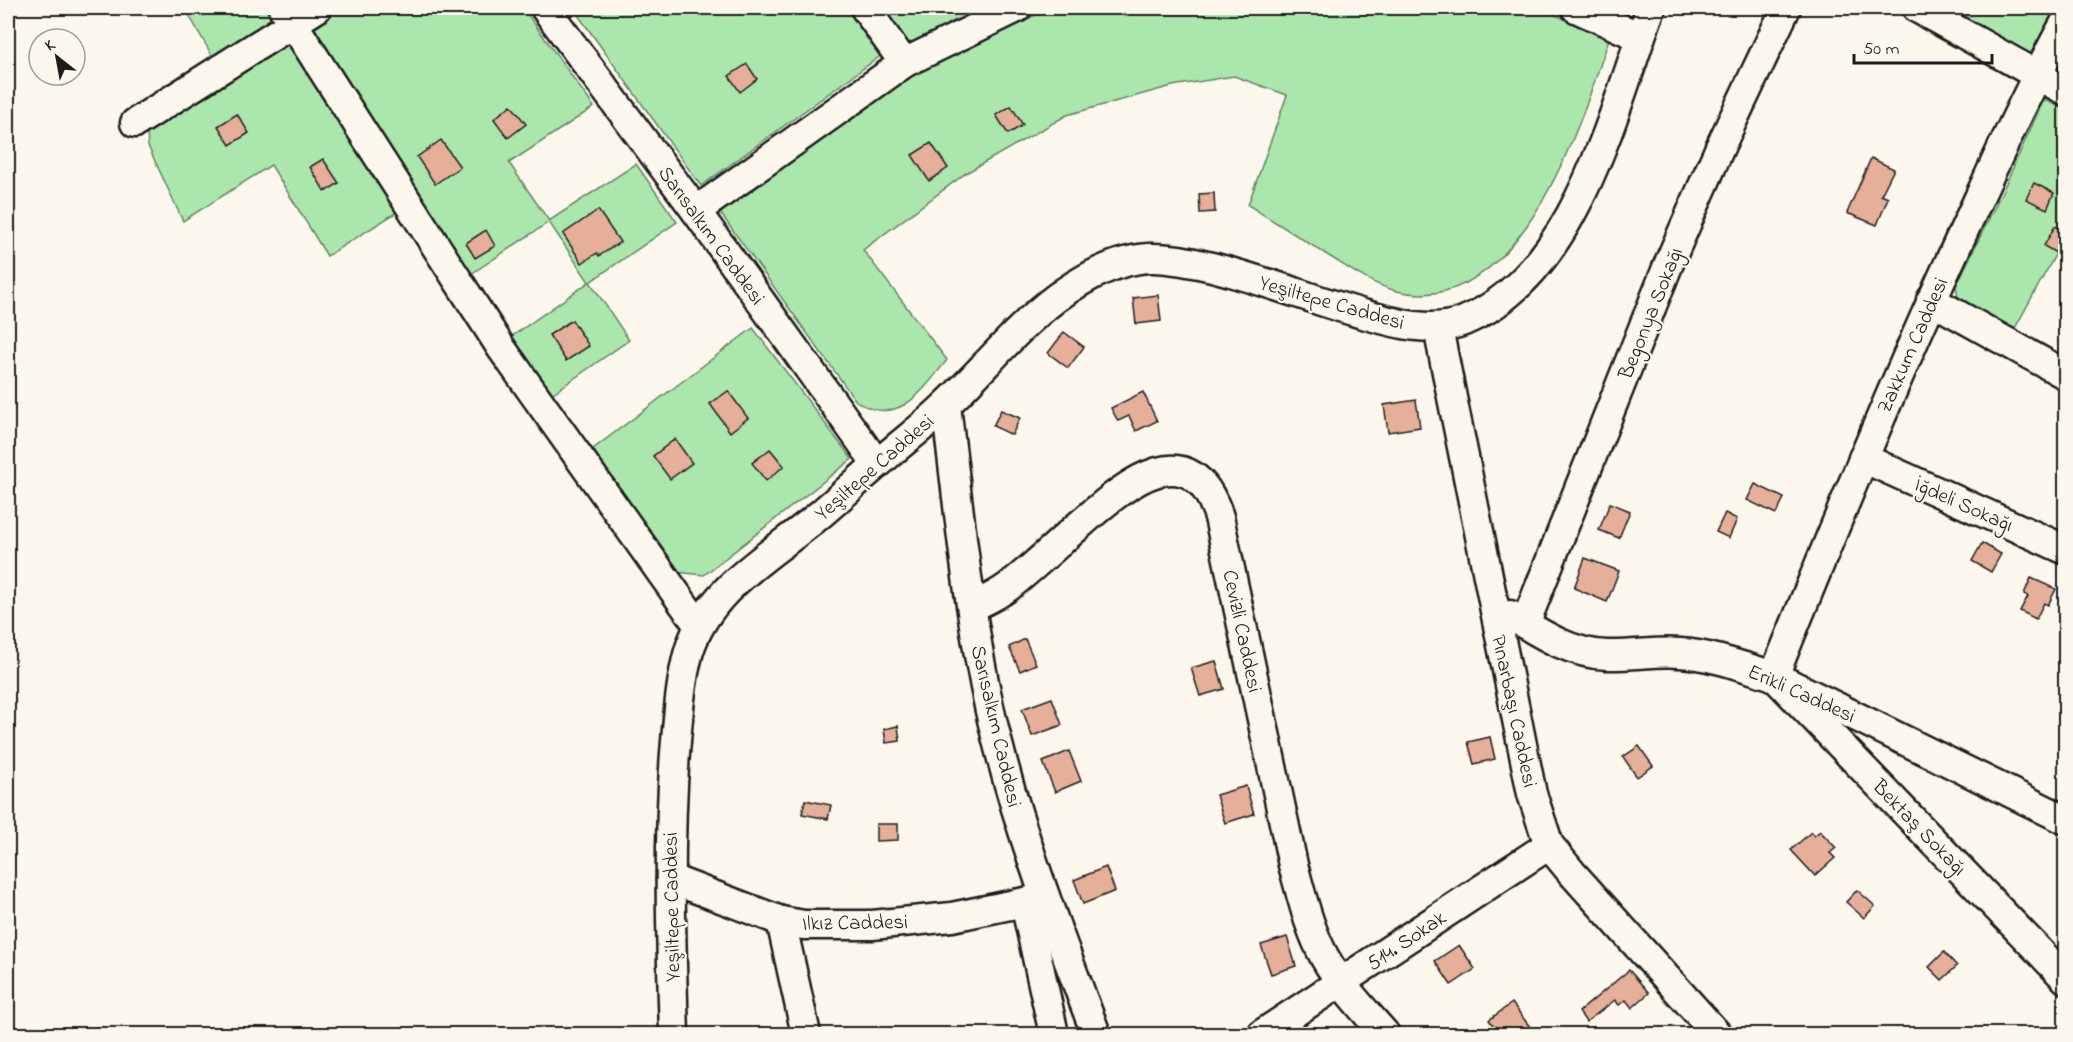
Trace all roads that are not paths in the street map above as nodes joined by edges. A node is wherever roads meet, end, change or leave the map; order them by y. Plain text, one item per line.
1 (317, 8) edge
2 (545, 8) edge
3 (865, 8) edge
4 (1017, 8) edge
5 (1576, 8) edge
6 (1651, 8) edge
7 (1786, 8) edge
8 (1917, 8) edge
9 (288, 15) edge
10 (2066, 21) edge
11 (1640, 37) junction
12 (904, 63) junction
13 (2036, 75) junction
14 (2066, 91) edge
15 (135, 123) dead end
16 (696, 211) junction
17 (1931, 300) junction
18 (1438, 328) junction
19 (2066, 375) edge
20 (946, 406) junction
21 (1863, 458) junction
22 (877, 464) junction
23 (2066, 550) edge
24 (1493, 604) junction
25 (972, 607) junction
26 (1525, 624) junction
27 (699, 626) junction
28 (1774, 676) junction
29 (2066, 820) edge
30 (1549, 845) junction
31 (670, 879) junction
32 (1034, 900) junction
33 (781, 921) junction
34 (2066, 980) edge
35 (1342, 982) junction
36 (674, 1035) edge
37 (806, 1035) edge
38 (1054, 1035) edge
39 (1096, 1035) edge
40 (1262, 1035) edge
41 (1385, 1035) edge
42 (1717, 1035) edge

1 - 9 street
2 - 16 street, Sarısalkım Caddesi
3 - 12 street
4 - 12 street
5 - 11 street
6 - 11 street
7 - 26 street, Begonya Sokağı
8 - 13 street
9 - 15 street
9 - 27 street
10 - 13 street, Zakkum Caddesi
11 - 18 street
12 - 16 street
13 - 14 street
13 - 17 street, Zakkum Caddesi
16 - 22 street, Sarısalkım Caddesi
17 - 19 street
17 - 21 street, Zakkum Caddesi
18 - 20 street, Yeşiltepe Caddesi
18 - 24 street, Pınarbaşı Caddesi
20 - 22 street, Yeşiltepe Caddesi
20 - 25 street, Sarısalkım Caddesi
21 - 23 street, İğdeli Sokağı
21 - 28 street, Zakkum Caddesi
22 - 27 street, Yeşiltepe Caddesi
24 - 26 street, Erikli Caddesi
24 - 30 street, Pınarbaşı Caddesi
25 - 32 street, Sarısalkım Caddesi
25 - 35 street, Cevizli Caddesi
26 - 28 street, Erikli Caddesi
27 - 31 street, Yeşiltepe Caddesi
28 - 29 street, Erikli Caddesi
28 - 34 street, Bektaş Sokağı
30 - 35 street, 514. Sokak
30 - 42 street, Pınarbaşı Caddesi
31 - 33 street, Ilkız Caddesi
31 - 36 street, Yeşiltepe Caddesi
32 - 33 street, Ilkız Caddesi
32 - 38 street
32 - 39 street, Sarısalkım Caddesi
33 - 37 street
35 - 40 street, 514. Sokak
35 - 41 street, Cevizli Caddesi

